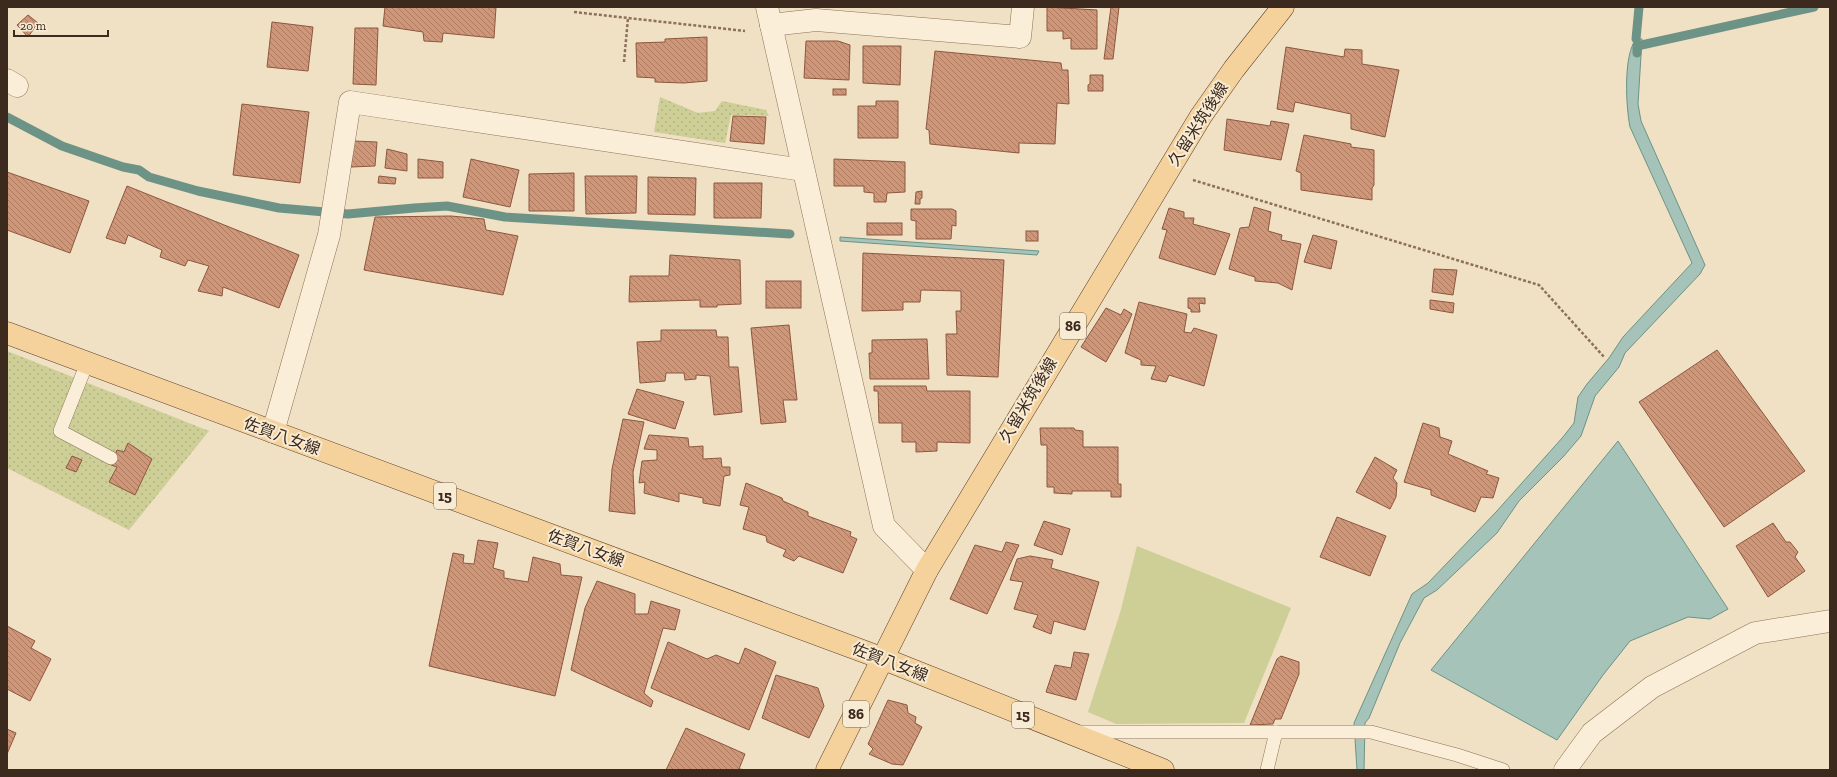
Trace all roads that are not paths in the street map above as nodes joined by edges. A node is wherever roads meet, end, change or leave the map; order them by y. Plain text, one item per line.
1 (1023, 7) edge
2 (1283, 7) edge
3 (770, 22) edge
4 (803, 170) junction
5 (7, 333) edge
6 (87, 363) junction
7 (273, 432) junction
8 (111, 458) dead end
9 (927, 570) junction
10 (1830, 621) edge
11 (884, 659) junction
12 (1065, 732) junction
13 (1276, 732) junction
14 (827, 770) edge
15 (1163, 770) edge
16 (1267, 770) edge
17 (1503, 770) edge
18 (1565, 770) edge

1 - 3 street
2 - 9 main road, 久留米筑後線 / 86
3 - 4 street
4 - 7 street
4 - 9 street
5 - 6 main road, 佐賀八女線 / 15
6 - 7 main road, 佐賀八女線 / 15
6 - 8 lane
7 - 11 main road, 佐賀八女線 / 15
9 - 11 main road, 久留米筑後線 / 86
10 - 18 street
11 - 12 main road, 佐賀八女線 / 15
11 - 14 main road, 久留米筑後線 / 86
12 - 13 lane
12 - 15 main road, 佐賀八女線 / 15
13 - 16 lane
13 - 17 lane

